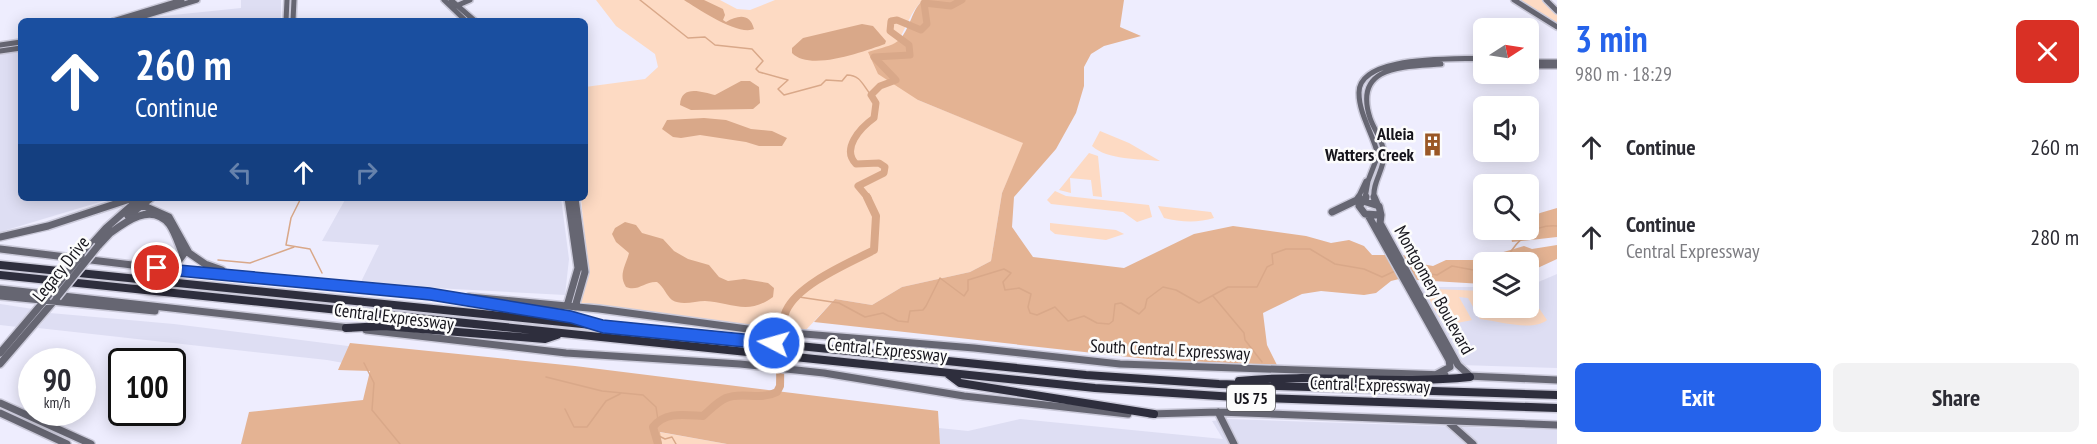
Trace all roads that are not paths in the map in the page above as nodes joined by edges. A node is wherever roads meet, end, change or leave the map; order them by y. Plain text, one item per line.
1 (182, 0) edge
2 (197, 0) edge
3 (286, 0) edge
4 (294, 0) edge
5 (444, 0) edge
6 (451, 0) edge
7 (470, 0) edge
8 (1514, 0) edge
9 (1546, 0) edge
10 (455, 7) junction
11 (1557, 11) edge
12 (123, 18) edge
13 (138, 18) edge
14 (285, 18) edge
15 (293, 18) edge
16 (464, 18) edge
17 (471, 18) edge
18 (1557, 27) edge
19 (18, 43) edge
20 (2, 48) edge
21 (18, 48) edge
22 (1473, 60) edge
23 (1473, 61) edge
24 (1557, 62) edge
25 (1539, 63) edge
26 (1539, 65) edge
27 (1557, 66) edge
28 (1369, 178) junction
29 (137, 201) edge
30 (569, 201) edge
31 (575, 201) edge
32 (1365, 201) junction
33 (1377, 204) junction
34 (1332, 212) dead end
35 (1368, 215) junction
36 (1381, 215) junction
37 (109, 234) junction
38 (0, 237) edge
39 (578, 241) junction
40 (0, 249) edge
41 (1395, 255) junction
42 (0, 265) edge
43 (157, 268) junction
44 (237, 274) junction
45 (0, 275) edge
46 (0, 289) edge
47 (1416, 292) junction
48 (430, 294) junction
49 (0, 296) edge
50 (50, 299) junction
51 (571, 307) junction
52 (201, 313) junction
53 (603, 327) junction
54 (346, 328) junction
55 (562, 333) junction
56 (782, 333) joint
57 (13, 350) junction
58 (3, 351) edge
59 (0, 364) edge
60 (947, 373) junction
61 (1434, 375) junction
62 (1470, 376) junction
63 (1557, 380) edge
64 (1219, 384) junction
65 (1557, 395) edge
66 (0, 403) edge
67 (1557, 408) edge
68 (1218, 412) junction
69 (0, 413) edge
70 (1154, 414) junction
71 (1447, 421) junction
72 (1557, 425) edge
73 (67, 444) edge
74 (91, 444) edge
75 (1234, 444) edge
76 (1473, 444) edge

1 - 12 main road
2 - 13 main road
3 - 14 main road
4 - 15 main road
5 - 10 main road
6 - 10 main road
7 - 10 main road
8 - 18 main road
9 - 11 main road
10 - 16 main road
10 - 17 main road
19 - 20 main road
20 - 21 main road
22 - 28 main road
23 - 33 main road
24 - 25 main road
26 - 27 main road
28 - 32 main road
28 - 34 main road
29 - 37 main road, Legacy Drive
29 - 38 main road
29 - 44 main road
29 - 50 main road, Legacy Drive, bridge
30 - 39 main road
31 - 39 main road
32 - 33 main road
32 - 35 main road, Montgomery Boulevard
33 - 36 main road, Montgomery Boulevard
35 - 36 main road
35 - 41 main road, Montgomery Boulevard
36 - 41 main road, Montgomery Boulevard
37 - 43 main road
37 - 50 main road, Legacy Drive, bridge
39 - 51 main road
40 - 43 main road, Central Expressway
41 - 47 main road, Montgomery Boulevard
42 - 53 highway, Central Expressway / US 75
43 - 44 main road, Central Expressway
44 - 48 main road, Central Expressway
45 - 55 highway, Central Expressway / US 75
46 - 52 main road, Central Expressway
47 - 61 main road, Montgomery Boulevard
47 - 62 main road, Montgomery Boulevard
48 - 51 main road, Central Expressway
48 - 53 highway
49 - 50 main road
50 - 52 main road
50 - 57 main road, Legacy Drive
50 - 58 main road, Legacy Drive
51 - 56 main road, Central Expressway
52 - 54 main road, Central Expressway
53 - 64 highway, Central Expressway / US 75
54 - 55 highway
54 - 70 main road, Central Expressway
55 - 60 highway, Central Expressway / US 75
56 - 61 main road, South Central Expressway
57 - 58 main road
57 - 59 main road, Legacy Drive
60 - 67 highway, Central Expressway / US 75
60 - 70 highway
61 - 62 main road, South Central Expressway
62 - 63 main road, South Central Expressway
62 - 64 highway
64 - 65 highway, Central Expressway / US 75
66 - 74 main road
68 - 70 main road
68 - 71 main road
68 - 75 main road
69 - 73 main road
71 - 72 main road
71 - 76 main road

